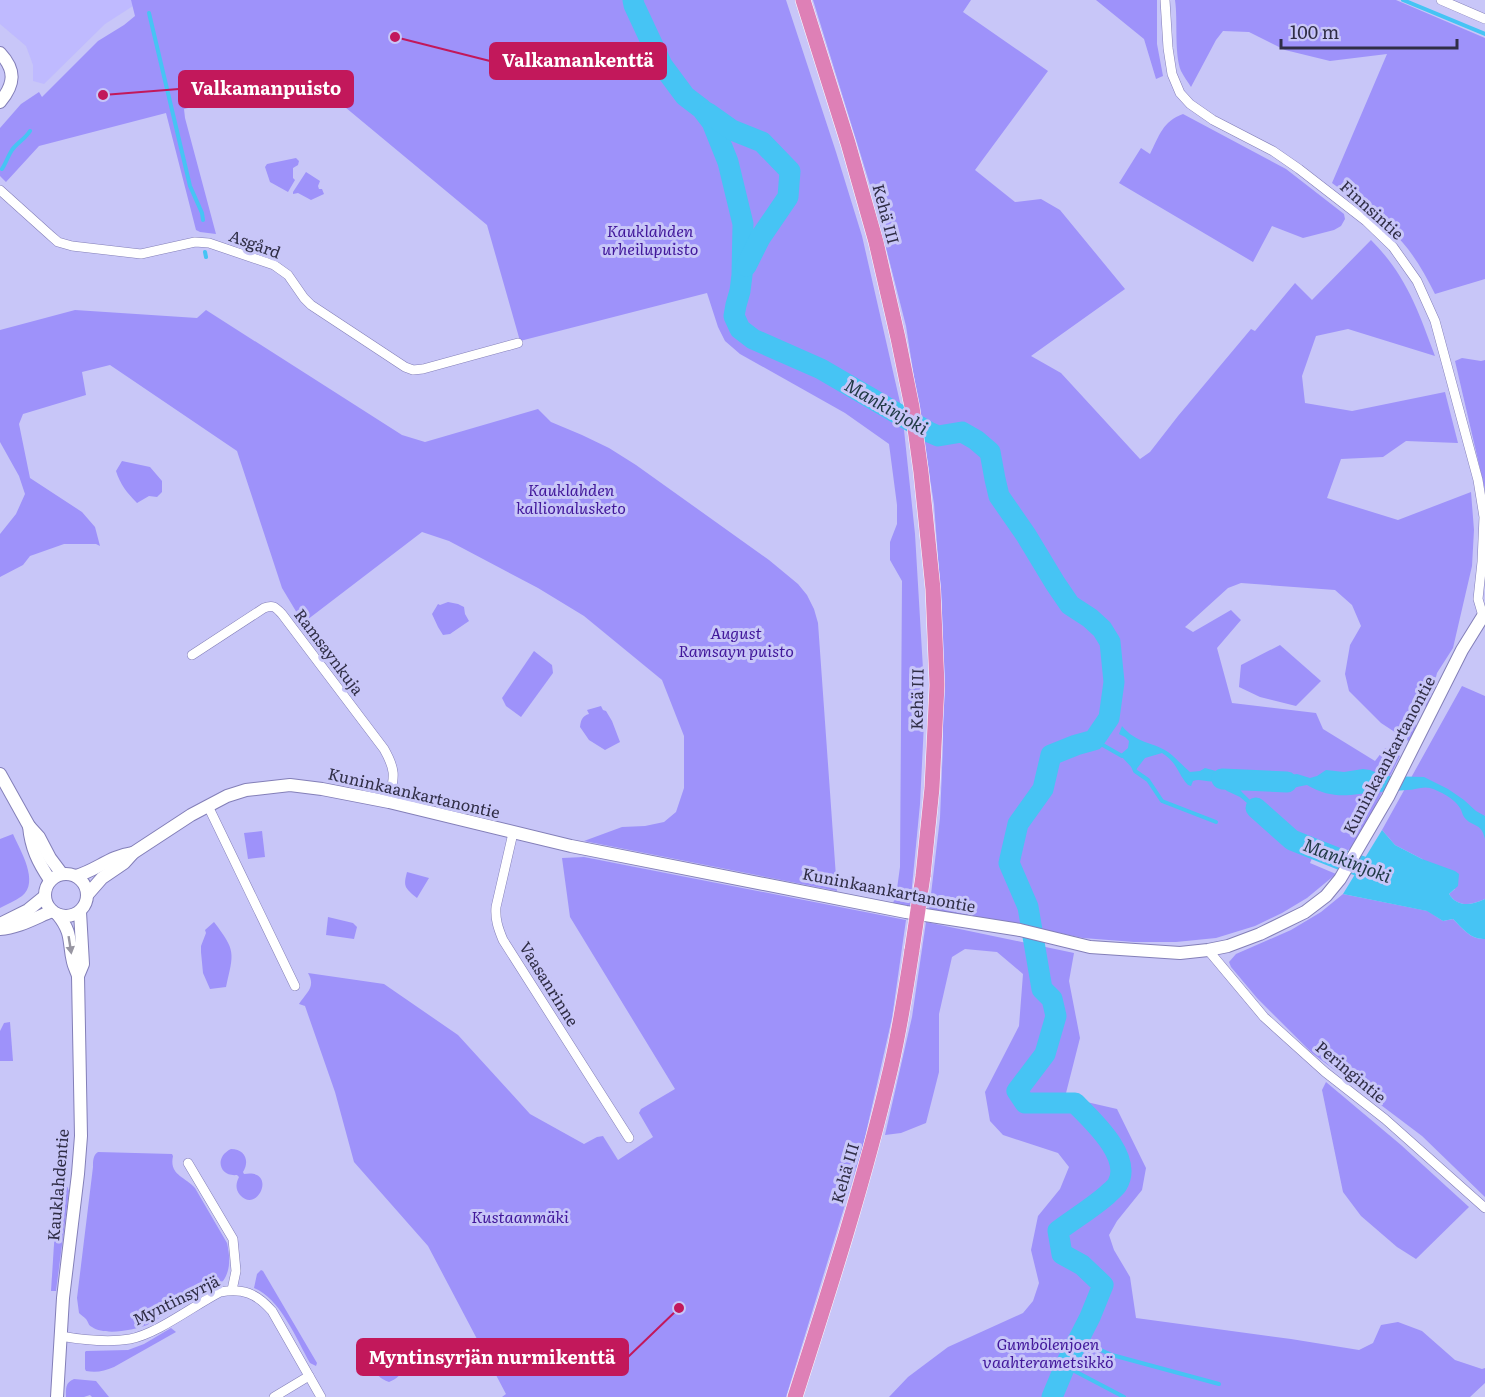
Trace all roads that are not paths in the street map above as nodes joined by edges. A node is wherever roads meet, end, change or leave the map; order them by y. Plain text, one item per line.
1 (803, 0) edge
2 (1166, 0) edge
3 (1441, 0) edge
4 (1485, 19) edge
5 (0, 53) edge
6 (0, 102) edge
7 (0, 190) edge
8 (518, 343) dead end
9 (1484, 614) edge
10 (192, 655) dead end
11 (0, 774) edge
12 (389, 802) junction
13 (208, 806) junction
14 (29, 826) junction
15 (513, 833) junction
16 (133, 853) junction
17 (62, 874) junction
18 (76, 876) junction
19 (50, 880) junction
20 (88, 894) junction
21 (44, 897) junction
22 (80, 912) junction
23 (55, 913) junction
24 (0, 924) edge
25 (0, 929) edge
26 (1208, 950) junction
27 (78, 976) junction
28 (295, 987) dead end
29 (629, 1138) dead end
30 (188, 1163) dead end
31 (1485, 1208) edge
32 (232, 1290) junction
33 (60, 1336) junction
34 (309, 1376) junction
35 (57, 1397) edge
36 (274, 1397) edge
37 (321, 1397) edge
38 (795, 1397) edge

1 - 38 highway, Kehä III, bridge
2 - 9 street, Finnsintie
3 - 4 street
5 - 6 street
7 - 8 street, Asgård
9 - 26 street, Kuninkaankartanontie
10 - 12 street, Ramsaynkuja
11 - 14 street
12 - 13 street, Kuninkaankartanontie
12 - 15 street, Kuninkaankartanontie
13 - 16 street, Kuninkaankartanontie
13 - 28 street
14 - 17 street
14 - 19 street
15 - 26 street, Kuninkaankartanontie
15 - 29 street, Vaasanrinne
16 - 18 street, Kuninkaankartanontie
16 - 20 street, Kuninkaankartanontie
17 - 18 street
17 - 19 street
18 - 20 street
19 - 21 street
20 - 22 street
21 - 23 street
21 - 24 street
22 - 23 street
22 - 27 street, Kauklahdentie
23 - 25 street
23 -> 27 street, Kauklahdentie
26 - 31 street, Peringintie
27 - 33 street, Kauklahdentie
30 - 32 street
32 - 33 street, Myntinsyrjä
32 - 34 street, Myntinsyrjä
33 - 35 street, Kauklahdentie
34 - 36 street
34 - 37 street, Myntinsyrjä

